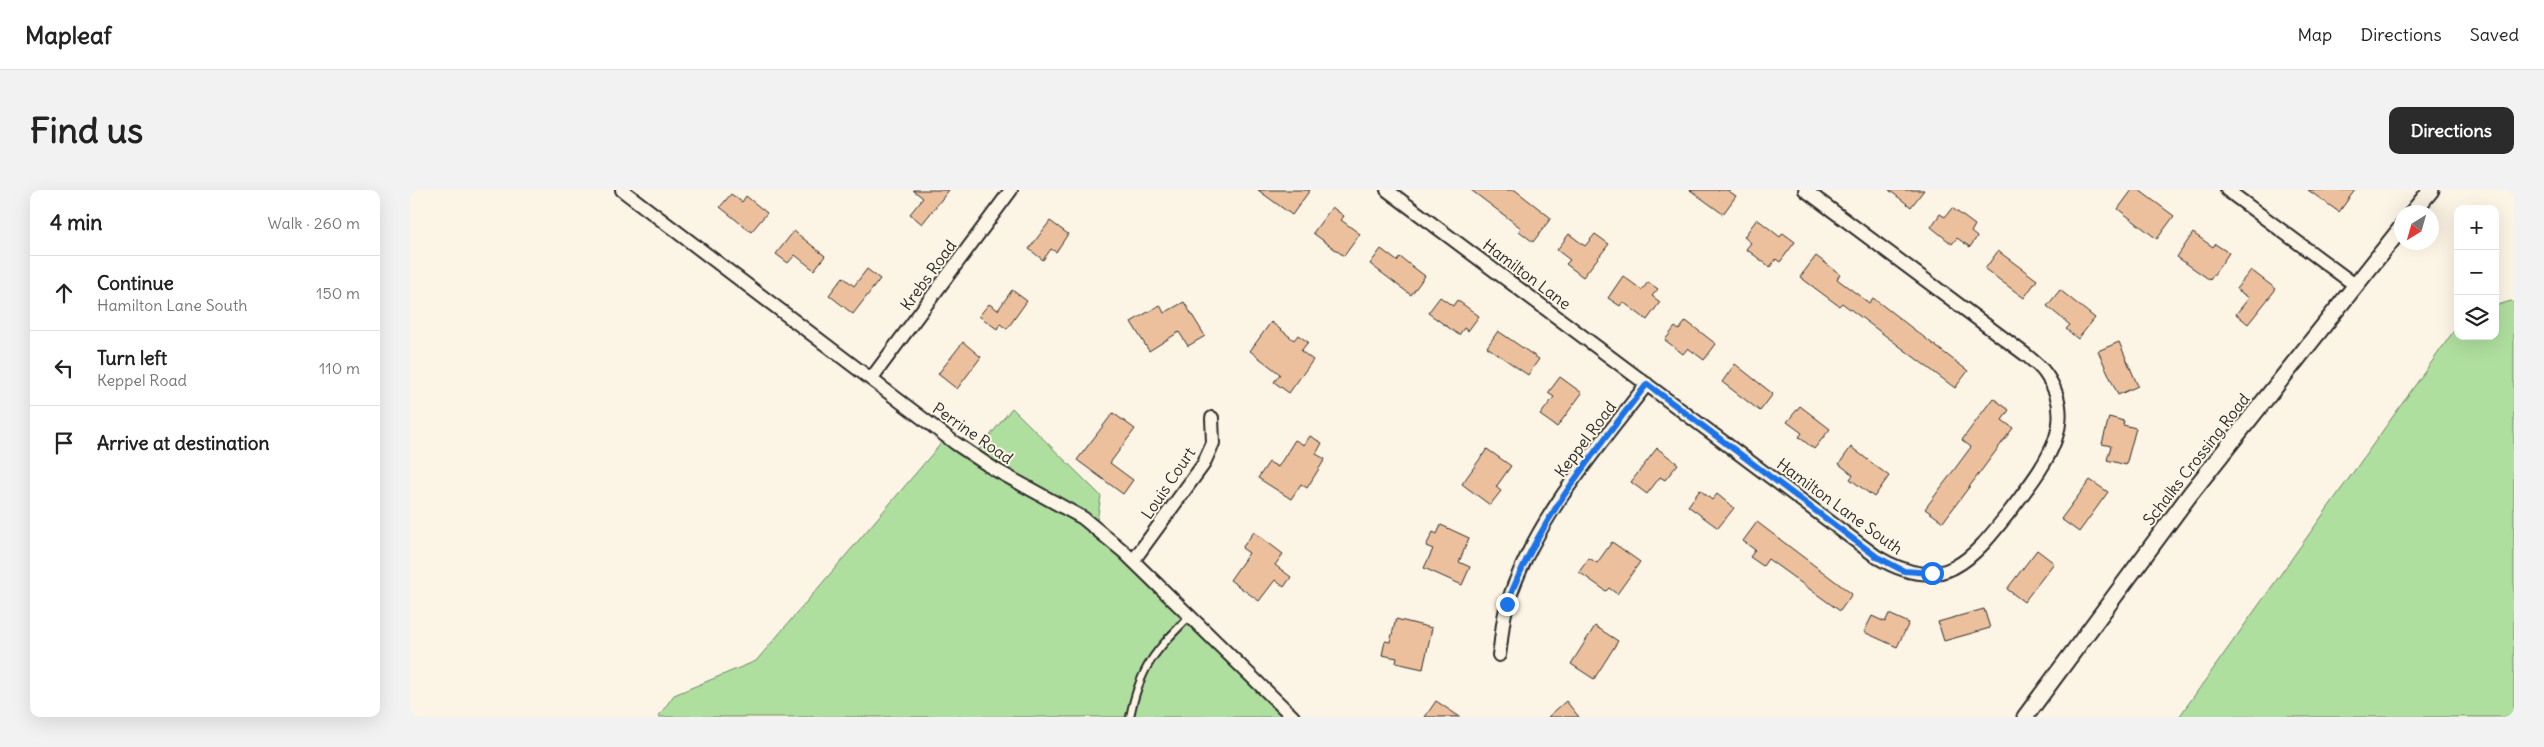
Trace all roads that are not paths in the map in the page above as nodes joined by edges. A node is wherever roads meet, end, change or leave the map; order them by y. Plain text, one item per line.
1 (622, 190) edge
2 (1011, 190) edge
3 (1387, 190) edge
4 (1805, 190) edge
5 (2227, 190) edge
6 (2431, 190) edge
7 (2419, 205) edge
8 (2394, 237) edge
9 (2355, 285) junction
10 (871, 379) junction
11 (1647, 384) junction
12 (1212, 418) dead end
13 (1133, 561) junction
14 (1190, 616) junction
15 (1499, 655) dead end
16 (1130, 717) edge
17 (1293, 717) edge
18 (2025, 717) edge

1 - 10 street, Perrine Road
2 - 10 street, Krebs Road
3 - 11 street, Hamilton Lane
4 - 11 street, Hamilton Lane South
5 - 9 street
6 - 7 street
8 - 9 street, Schalks Crossing Road
9 - 18 street, Schalks Crossing Road
10 - 13 street, Perrine Road
11 - 15 street, Keppel Road
12 - 13 street, Louis Court
13 - 14 street, Perrine Road
14 - 16 lane
14 - 17 street, Perrine Road

